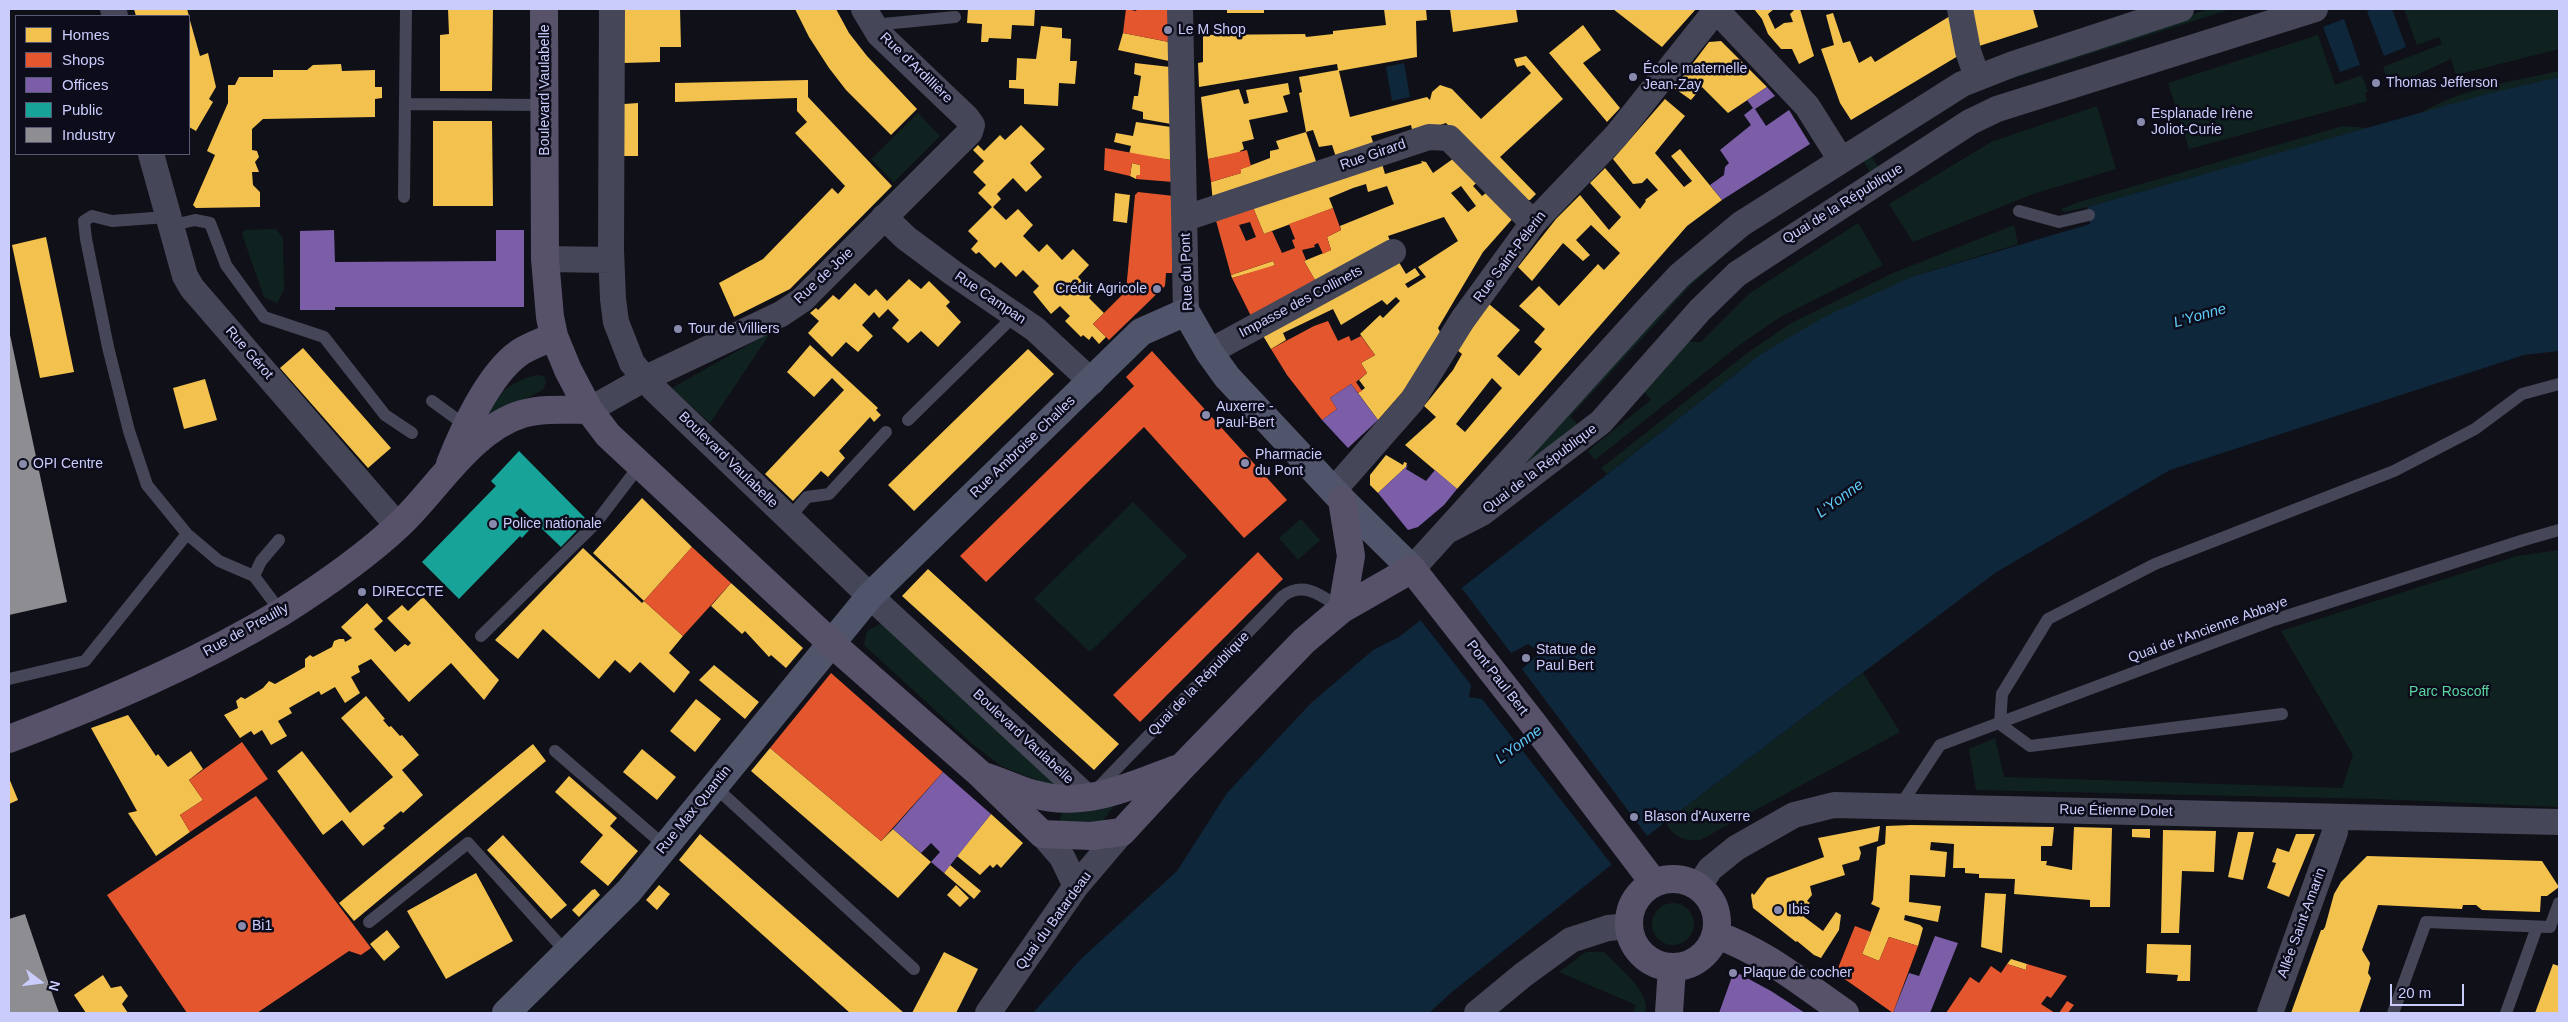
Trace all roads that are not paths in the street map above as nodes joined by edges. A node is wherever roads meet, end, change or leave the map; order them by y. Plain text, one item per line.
1 (406, 9) edge
2 (544, 9) edge
3 (612, 9) edge
4 (1180, 9) edge
5 (1716, 9) edge
6 (1960, 9) edge
7 (2181, 9) edge
8 (2315, 9) edge
9 (868, 17) edge
10 (956, 17) dead end
11 (1978, 76) junction
12 (405, 104) junction
13 (545, 105) junction
14 (972, 125) joint
15 (151, 155) edge
16 (1841, 160) junction
17 (404, 197) dead end
18 (2019, 211) dead end
19 (2088, 215) dead end
20 (884, 217) junction
21 (1186, 218) junction
22 (168, 222) junction
23 (1533, 223) junction
24 (1393, 252) dead end
25 (545, 259) junction
26 (611, 260) junction
27 (1186, 312) junction
28 (1015, 315) junction
29 (554, 336) junction
30 (1209, 352) junction
31 (644, 379) junction
32 (1092, 382) junction
33 (2559, 384) edge
34 (432, 402) dead end
35 (589, 410) junction
36 (908, 420) dead end
37 (475, 431) junction
38 (886, 432) dead end
39 (412, 433) dead end
40 (640, 465) junction
41 (1338, 496) junction
42 (789, 518) junction
43 (398, 526) junction
44 (1449, 530) junction
45 (2559, 530) edge
46 (187, 534) junction
47 (279, 540) dead end
48 (1412, 569) junction
49 (254, 576) junction
50 (870, 596) junction
51 (1342, 610) junction
52 (281, 612) junction
53 (481, 636) dead end
54 (830, 642) junction
55 (9, 679) edge
56 (2282, 714) dead end
57 (2000, 724) junction
58 (9, 739) edge
59 (555, 751) dead end
60 (1182, 767) junction
61 (979, 773) junction
62 (714, 786) junction
63 (1088, 798) junction
64 (1900, 806) junction
65 (2559, 822) edge
66 (1122, 832) junction
67 (2334, 832) dead end
68 (1042, 834) junction
69 (665, 846) junction
70 (1654, 883) junction
71 (1076, 886) junction
72 (1699, 886) junction
73 (2559, 903) edge
74 (370, 922) dead end
75 (1629, 926) junction
76 (2537, 927) junction
77 (1716, 936) junction
78 (567, 953) junction
79 (1672, 967) junction
80 (914, 969) dead end
81 (506, 1013) edge
82 (988, 1013) edge
83 (1477, 1013) edge
84 (1669, 1013) edge
85 (1845, 1013) edge
86 (2270, 1013) edge
87 (2393, 1013) edge
88 (2506, 1013) edge

1 - 12 lane
2 - 13 main road, Boulevard Vaulabelle
3 - 26 street, Boulevard Vaulabelle
4 - 21 street, Rue du Pont
5 - 16 street
5 - 23 street, Rue Saint-Pélerin
6 - 11 street
7 - 11 street, Quai de la République
8 - 44 street, Quai de la République
9 - 10 lane
9 - 14 street, Rue d'Ardillière
11 - 16 street, Quai de la République
12 - 13 lane
12 - 17 lane
13 - 25 main road, Boulevard Vaulabelle
14 - 20 street, Rue de Joie
15 - 22 street, Rue Gérot
16 - 44 street, Quai de la République
18 - 19 lane
20 - 28 street, Rue Campan
20 - 31 street, Rue de Joie
21 - 23 street, Rue Girard
21 - 27 street, Rue du Pont
22 - 39 lane
22 - 43 street, Rue Gérot
22 - 46 lane
23 - 41 street, Rue Saint-Pélerin
24 - 30 street, Impasse des Collinets
25 - 26 street
25 - 29 main road, Boulevard Vaulabelle
26 - 31 street, Boulevard Vaulabelle
27 - 30 street, Rue du Pont
27 - 32 street, Rue Ambroise Challes
28 - 32 street, Rue Campan
28 - 36 lane
29 - 35 main road, Boulevard Vaulabelle
29 - 37 main road, Rue de Preuilly
30 - 41 street, Rue du Pont
31 - 35 street, Rue de Joie
31 - 42 street, Boulevard Vaulabelle
32 - 50 street, Rue Ambroise Challes
33 - 57 lane
34 - 37 lane
35 - 37 main road, Rue de Preuilly
35 - 40 main road, Boulevard Vaulabelle
37 - 43 main road, Rue de Preuilly
38 - 42 lane
40 - 53 lane
40 - 54 main road, Boulevard Vaulabelle
41 - 48 street, Rue du Pont
41 - 51 main road
42 - 50 street, Boulevard Vaulabelle
43 - 52 main road, Rue de Preuilly
44 - 48 street, Quai de la République
45 - 57 lane, Quai de l'Ancienne Abbaye
46 - 49 lane
46 - 55 lane
47 - 49 lane
48 - 51 main road, Boulevard Vaulabelle
48 - 70 main road, Pont Paul Bert
49 - 52 lane
50 - 54 street, Rue Max Quantin
50 - 63 street, Boulevard Vaulabelle
51 - 60 main road, Boulevard Vaulabelle
51 - 63 lane, Quai de la République
52 - 58 main road, Rue de Preuilly
54 - 61 main road, Boulevard Vaulabelle
54 - 62 street, Rue Max Quantin
56 - 57 lane
57 - 64 lane, Quai de l'Ancienne Abbaye
59 - 69 lane
60 - 63 main road, Boulevard Vaulabelle
60 - 66 main road, Boulevard Vaulabelle
61 - 63 main road, Boulevard Vaulabelle
61 - 68 main road, Boulevard Vaulabelle
62 - 69 street, Rue Max Quantin
62 - 80 lane
64 - 65 street, Rue Étienne Dolet
64 - 72 street, Rue Étienne Dolet
66 - 68 main road
66 - 71 street, Quai du Batardeau
67 - 86 street, Allée Saint-Amarin
68 - 71 street, Boulevard Vaulabelle
69 - 78 street, Rue Max Quantin
70 - 72 main road
70 - 75 main road
71 - 82 street, Quai du Batardeau
72 - 77 main road
73 - 76 lane
74 - 78 lane
75 - 79 main road
75 - 83 street
76 - 87 lane
76 - 88 lane
77 - 79 main road
77 - 85 main road
78 - 81 street, Rue Max Quantin
79 - 84 main road

